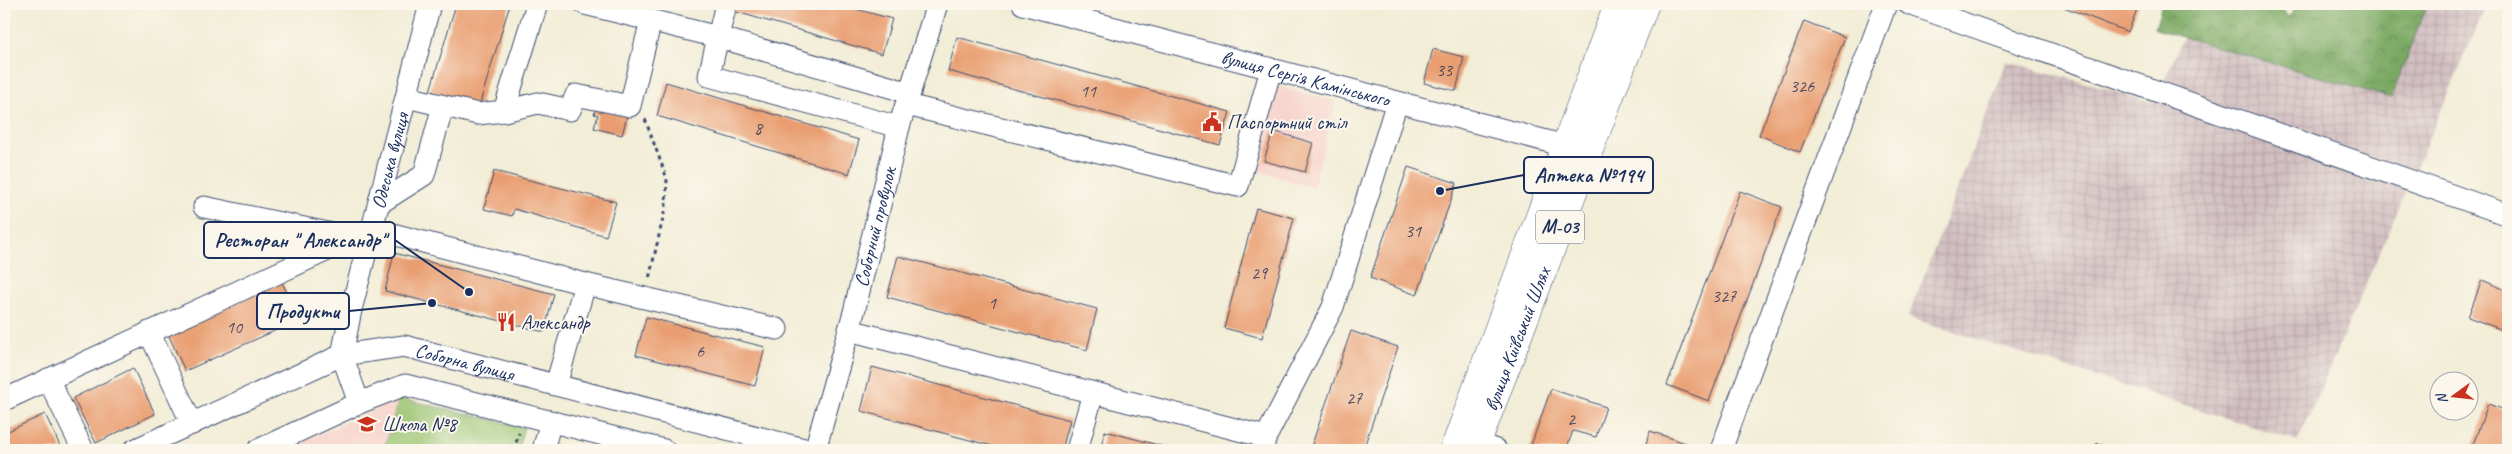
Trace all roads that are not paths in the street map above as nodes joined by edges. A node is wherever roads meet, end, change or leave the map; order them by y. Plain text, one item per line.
1 (430, 4) edge
2 (536, 4) edge
3 (585, 4) edge
4 (726, 4) edge
5 (937, 4) edge
6 (1022, 4) edge
7 (1618, 4) edge
8 (1645, 4) edge
9 (1886, 4) edge
10 (1909, 4) edge
11 (651, 20) junction
12 (718, 37) junction
13 (1271, 69) junction
14 (407, 97) junction
15 (909, 99) junction
16 (1397, 102) junction
17 (443, 106) junction
18 (504, 111) junction
19 (899, 127) junction
20 (1577, 149) junction
21 (380, 203) junction
22 (204, 207) dead end
23 (2508, 215) edge
24 (373, 229) junction
25 (352, 238) junction
26 (585, 284) junction
27 (777, 329) dead end
28 (849, 330) junction
29 (149, 332) junction
30 (342, 355) junction
31 (48, 379) junction
32 (556, 385) junction
33 (1093, 393) junction
34 (4, 400) edge
35 (359, 403) junction
36 (551, 421) junction
37 (192, 424) junction
38 (1264, 444) edge
39 (1472, 446) edge
40 (83, 450) edge
41 (134, 450) edge
42 (258, 450) edge
43 (543, 450) edge
44 (664, 450) edge
45 (808, 450) edge
46 (816, 450) edge
47 (1077, 450) edge
48 (1721, 450) edge

1 - 14 street, Одеська вулиця
2 - 18 street
3 - 11 street
4 - 12 street
5 - 15 street, Соборний провулок
6 - 13 street, вулиця Сергія Камінського
7 - 20 highway, вулиця Київський Шлях / М-03
8 - 20 highway, вулиця Київський Шлях / М-03
9 - 48 street
10 - 23 street
11 - 12 street
11 - 18 street
12 - 15 street
12 - 19 street
13 - 15 street
13 - 16 street, вулиця Сергія Камінського
14 - 17 street
14 - 21 street, Одеська вулиця
15 - 19 street, Соборний провулок
16 - 20 street, вулиця Сергія Камінського
16 - 38 street
17 - 18 street
17 - 21 street
19 - 28 street, Соборний провулок
20 - 39 highway, вулиця Київський Шлях / М-03
21 - 24 street, Одеська вулиця
22 - 25 street
24 - 25 street
24 - 26 street
24 - 30 street, Одеська вулиця
25 - 29 street
26 - 27 street
26 - 32 street
28 - 33 street
28 - 46 street, Соборний провулок
29 - 31 street
29 - 37 street
30 - 32 street, Соборна вулиця
30 - 35 street
30 - 37 street, Соборна вулиця
31 - 34 street
31 - 40 street
32 - 45 street, Соборна вулиця
33 - 38 street
33 - 47 street
35 - 36 street, Соборна вулиця
35 - 42 street, Соборна вулиця
36 - 43 street
36 - 44 street, Соборна вулиця
37 - 41 street, Соборна вулиця

